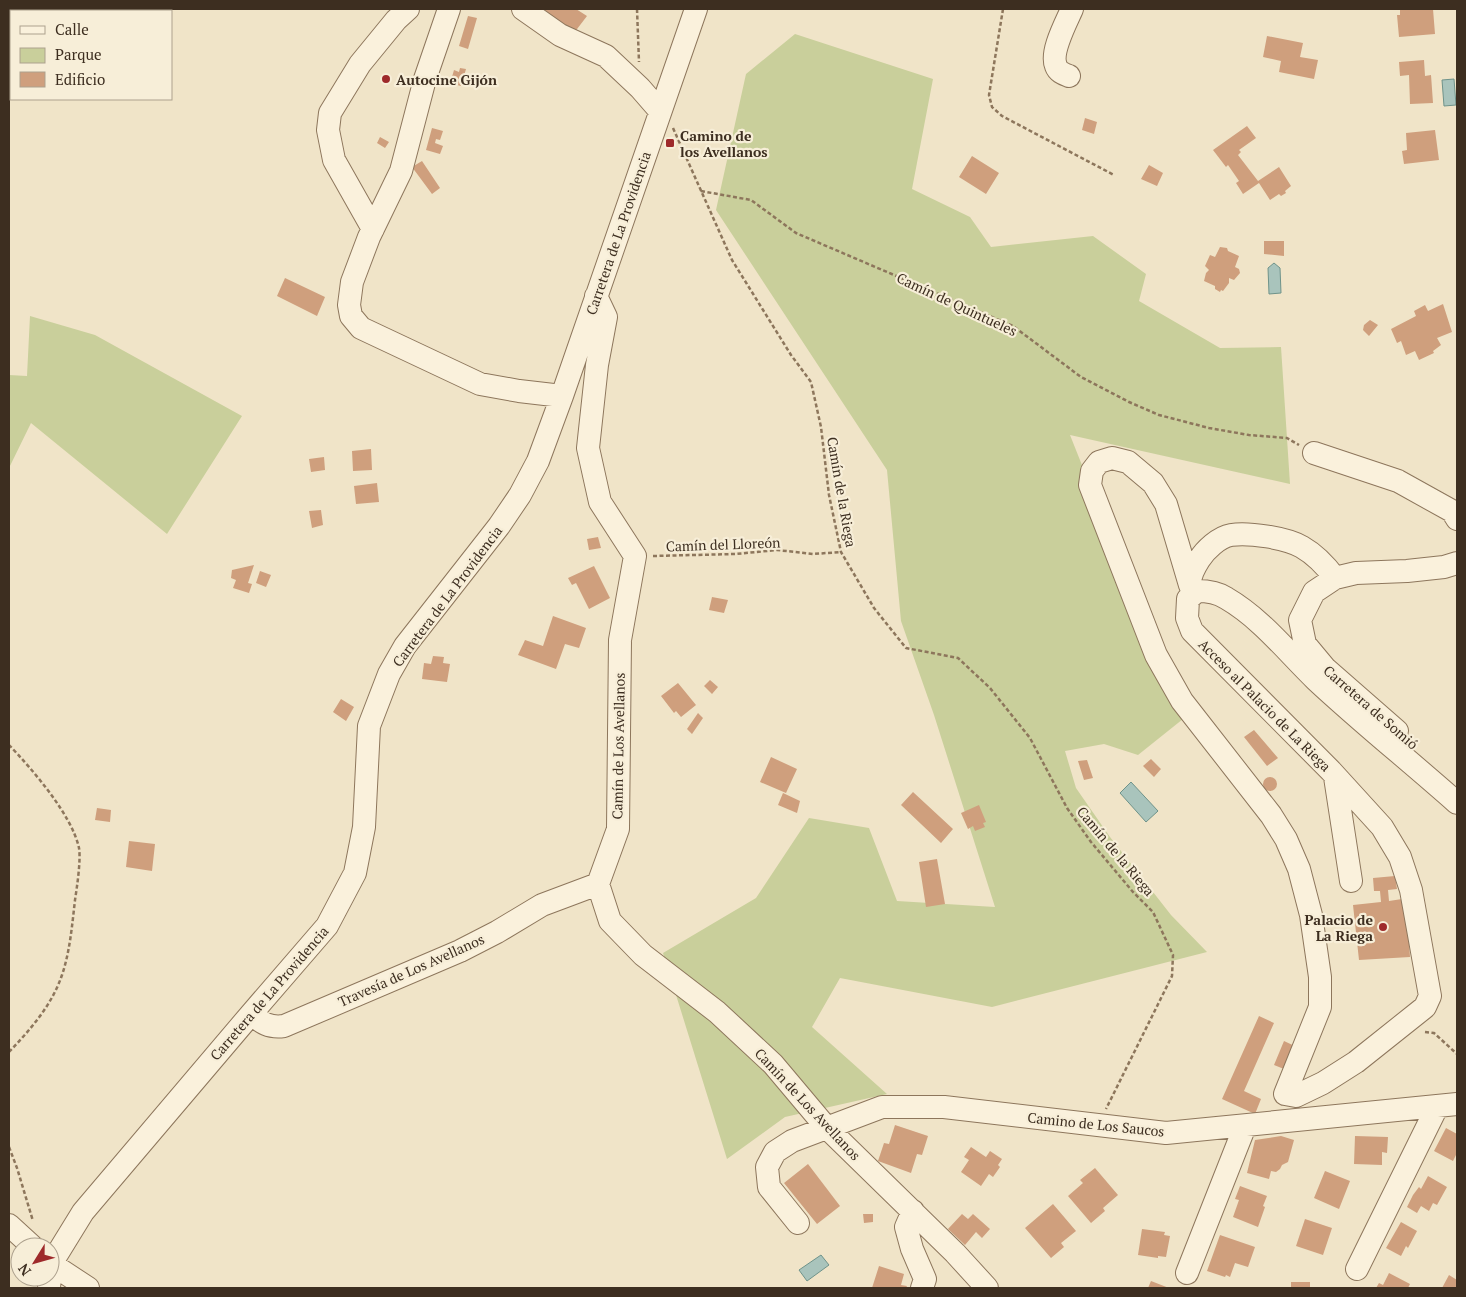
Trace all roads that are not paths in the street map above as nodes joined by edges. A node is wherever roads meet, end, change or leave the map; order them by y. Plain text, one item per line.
1 (408, 9) edge
2 (449, 9) edge
3 (523, 9) edge
4 (696, 9) edge
5 (1072, 9) edge
6 (1068, 76) dead end
7 (660, 111) junction
8 (373, 229) junction
9 (596, 296) junction
10 (562, 396) junction
11 (1314, 453) road end
12 (1455, 509) edge
13 (1457, 563) edge
14 (1336, 578) junction
15 (1191, 590) junction
16 (1335, 777) junction
17 (1457, 784) edge
18 (1457, 803) edge
19 (1351, 882) dead end
20 (598, 884) junction
21 (251, 1014) junction
22 (1447, 1106) edge
23 (1245, 1126) junction
24 (826, 1127) junction
25 (913, 1211) junction
26 (798, 1223) dead end
27 (9, 1225) edge
28 (22, 1237) edge
29 (60, 1249) edge
30 (1357, 1269) dead end
31 (60, 1270) edge
32 (1187, 1273) dead end
33 (88, 1288) edge
34 (922, 1288) edge
35 (987, 1288) edge

1 - 8 street
2 - 8 street
3 - 7 street
4 - 7 street, Carretera de La Providencia
5 - 6 street
7 - 9 street, Carretera de La Providencia
8 - 10 street
9 - 10 street, Carretera de La Providencia
9 - 20 street, Camín de Los Avellanos
10 - 21 street, Carretera de La Providencia
11 - 12 street
13 - 14 street, Carretera de Somió
14 - 15 street, Acceso al Palacio de La Riega
14 - 17 street, Carretera de Somió
15 - 16 street, Acceso al Palacio de La Riega
15 - 16 street, Acceso al Palacio de La Riega
15 - 18 street
16 - 19 street, Acceso al Palacio de La Riega
20 - 21 street, Travesía de Los Avellanos
20 - 24 street, Camín de Los Avellanos
21 - 29 street, Carretera de La Providencia
22 - 23 street, Camino de Los Saucos
22 - 30 street
23 - 24 street, Camino de Los Saucos
23 - 32 street
24 - 25 street, Camín de Los Avellanos
24 - 26 street, Camino de Los Saucos
25 - 34 street
25 - 35 street, Camín de Los Avellanos
27 - 28 street
31 - 33 street

